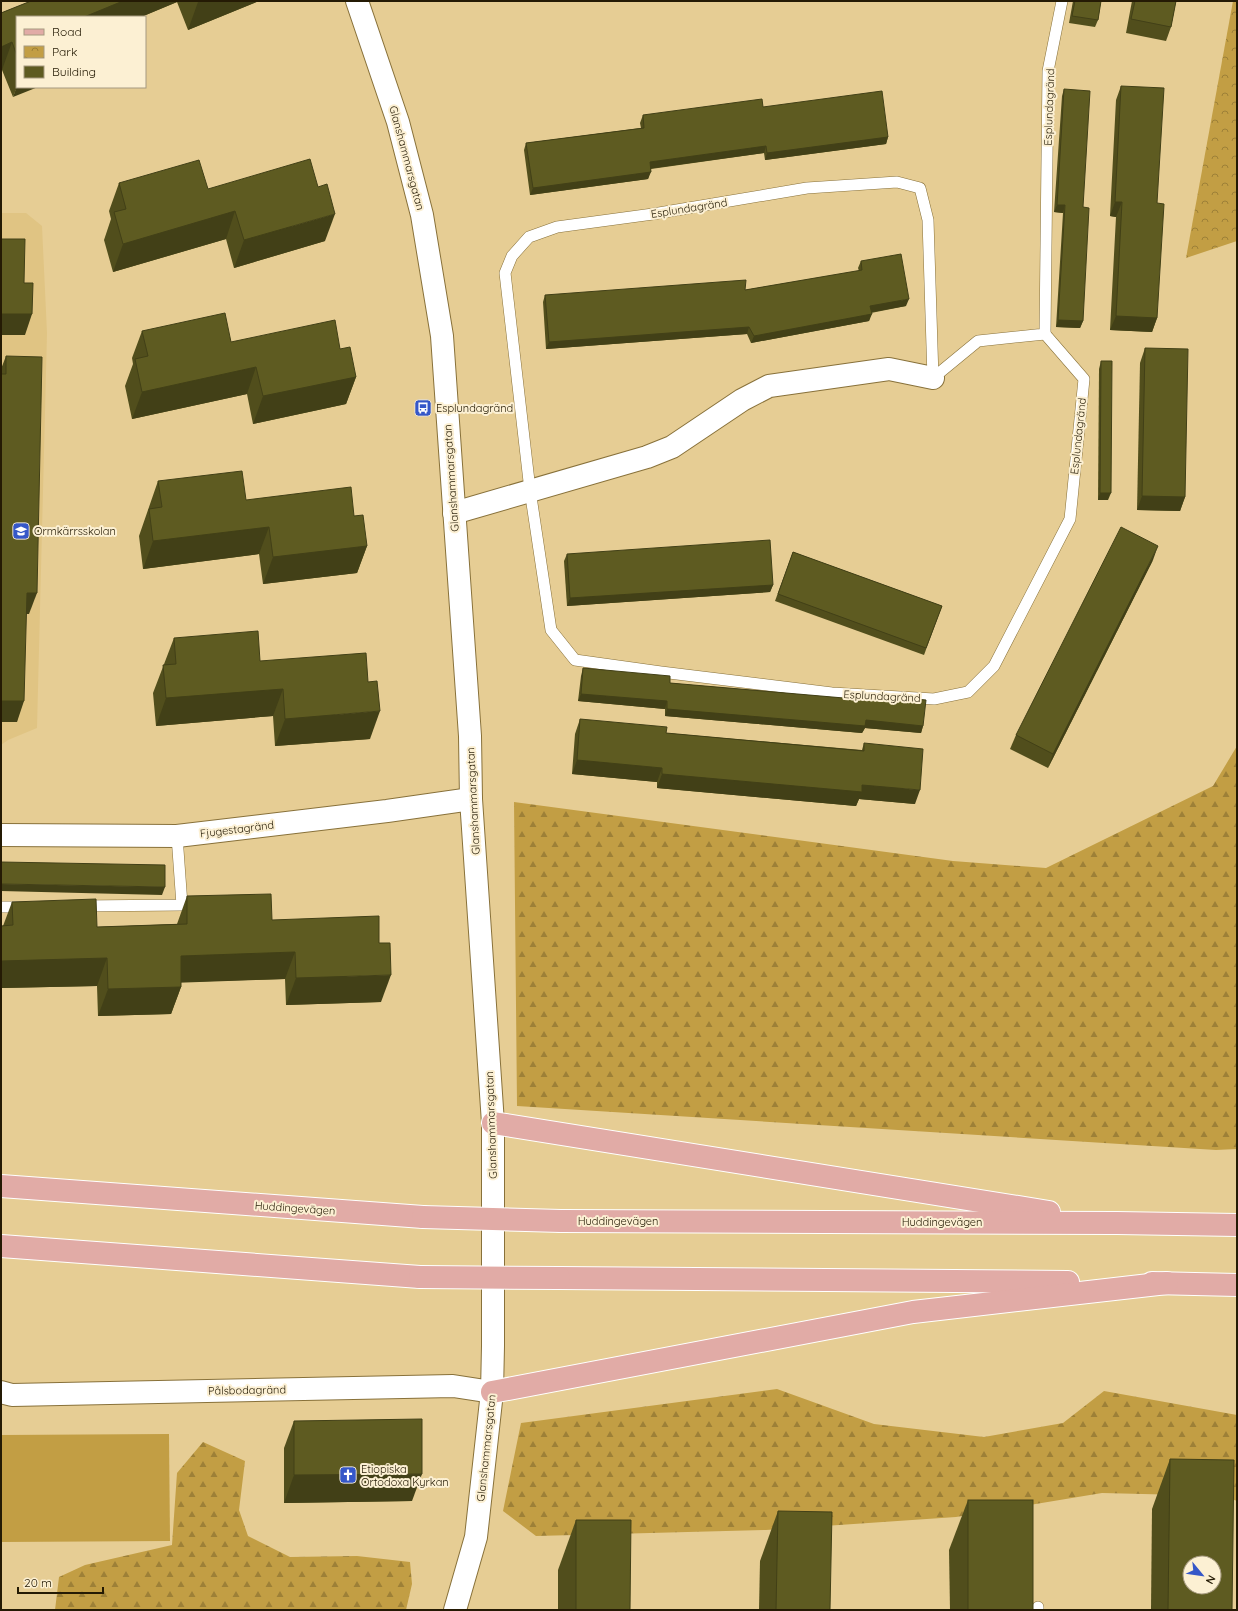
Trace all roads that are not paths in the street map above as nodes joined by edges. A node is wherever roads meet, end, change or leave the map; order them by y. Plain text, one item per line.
1 (357, 1) edge
2 (1062, 1) edge
3 (1045, 334) junction
4 (933, 378) junction
5 (530, 490) junction
6 (454, 513) junction
7 (471, 799) junction
8 (1, 835) edge
9 (177, 836) junction
10 (72, 906) edge
11 (1, 907) edge
12 (32, 907) edge
13 (493, 1123) junction
14 (1, 1186) edge
15 (1118, 1223) junction
16 (1237, 1225) edge
17 (1, 1246) edge
18 (1167, 1283) junction
19 (1237, 1285) edge
20 (1, 1392) edge
21 (492, 1392) junction
22 (455, 1610) edge

1 - 6 street, Glanshammarsgatan
2 - 3 lane, Esplundagränd
3 - 4 lane
3 - 5 lane, Esplundagränd
4 - 5 street
4 - 5 lane, Esplundagränd
5 - 6 street
6 - 7 street, Glanshammarsgatan
7 - 9 street, Fjugestagränd
7 - 13 street, Glanshammarsgatan
8 - 9 street, Fjugestagränd
9 - 10 lane
11 - 12 lane
13 - 15 main road
13 - 21 street, Glanshammarsgatan
14 - 15 main road, Huddingevägen, bridge
15 - 16 main road, Huddingevägen
17 - 18 main road, bridge
18 - 19 main road
18 - 21 main road
20 - 21 street, Pålsbodagränd
21 - 22 street, Glanshammarsgatan

